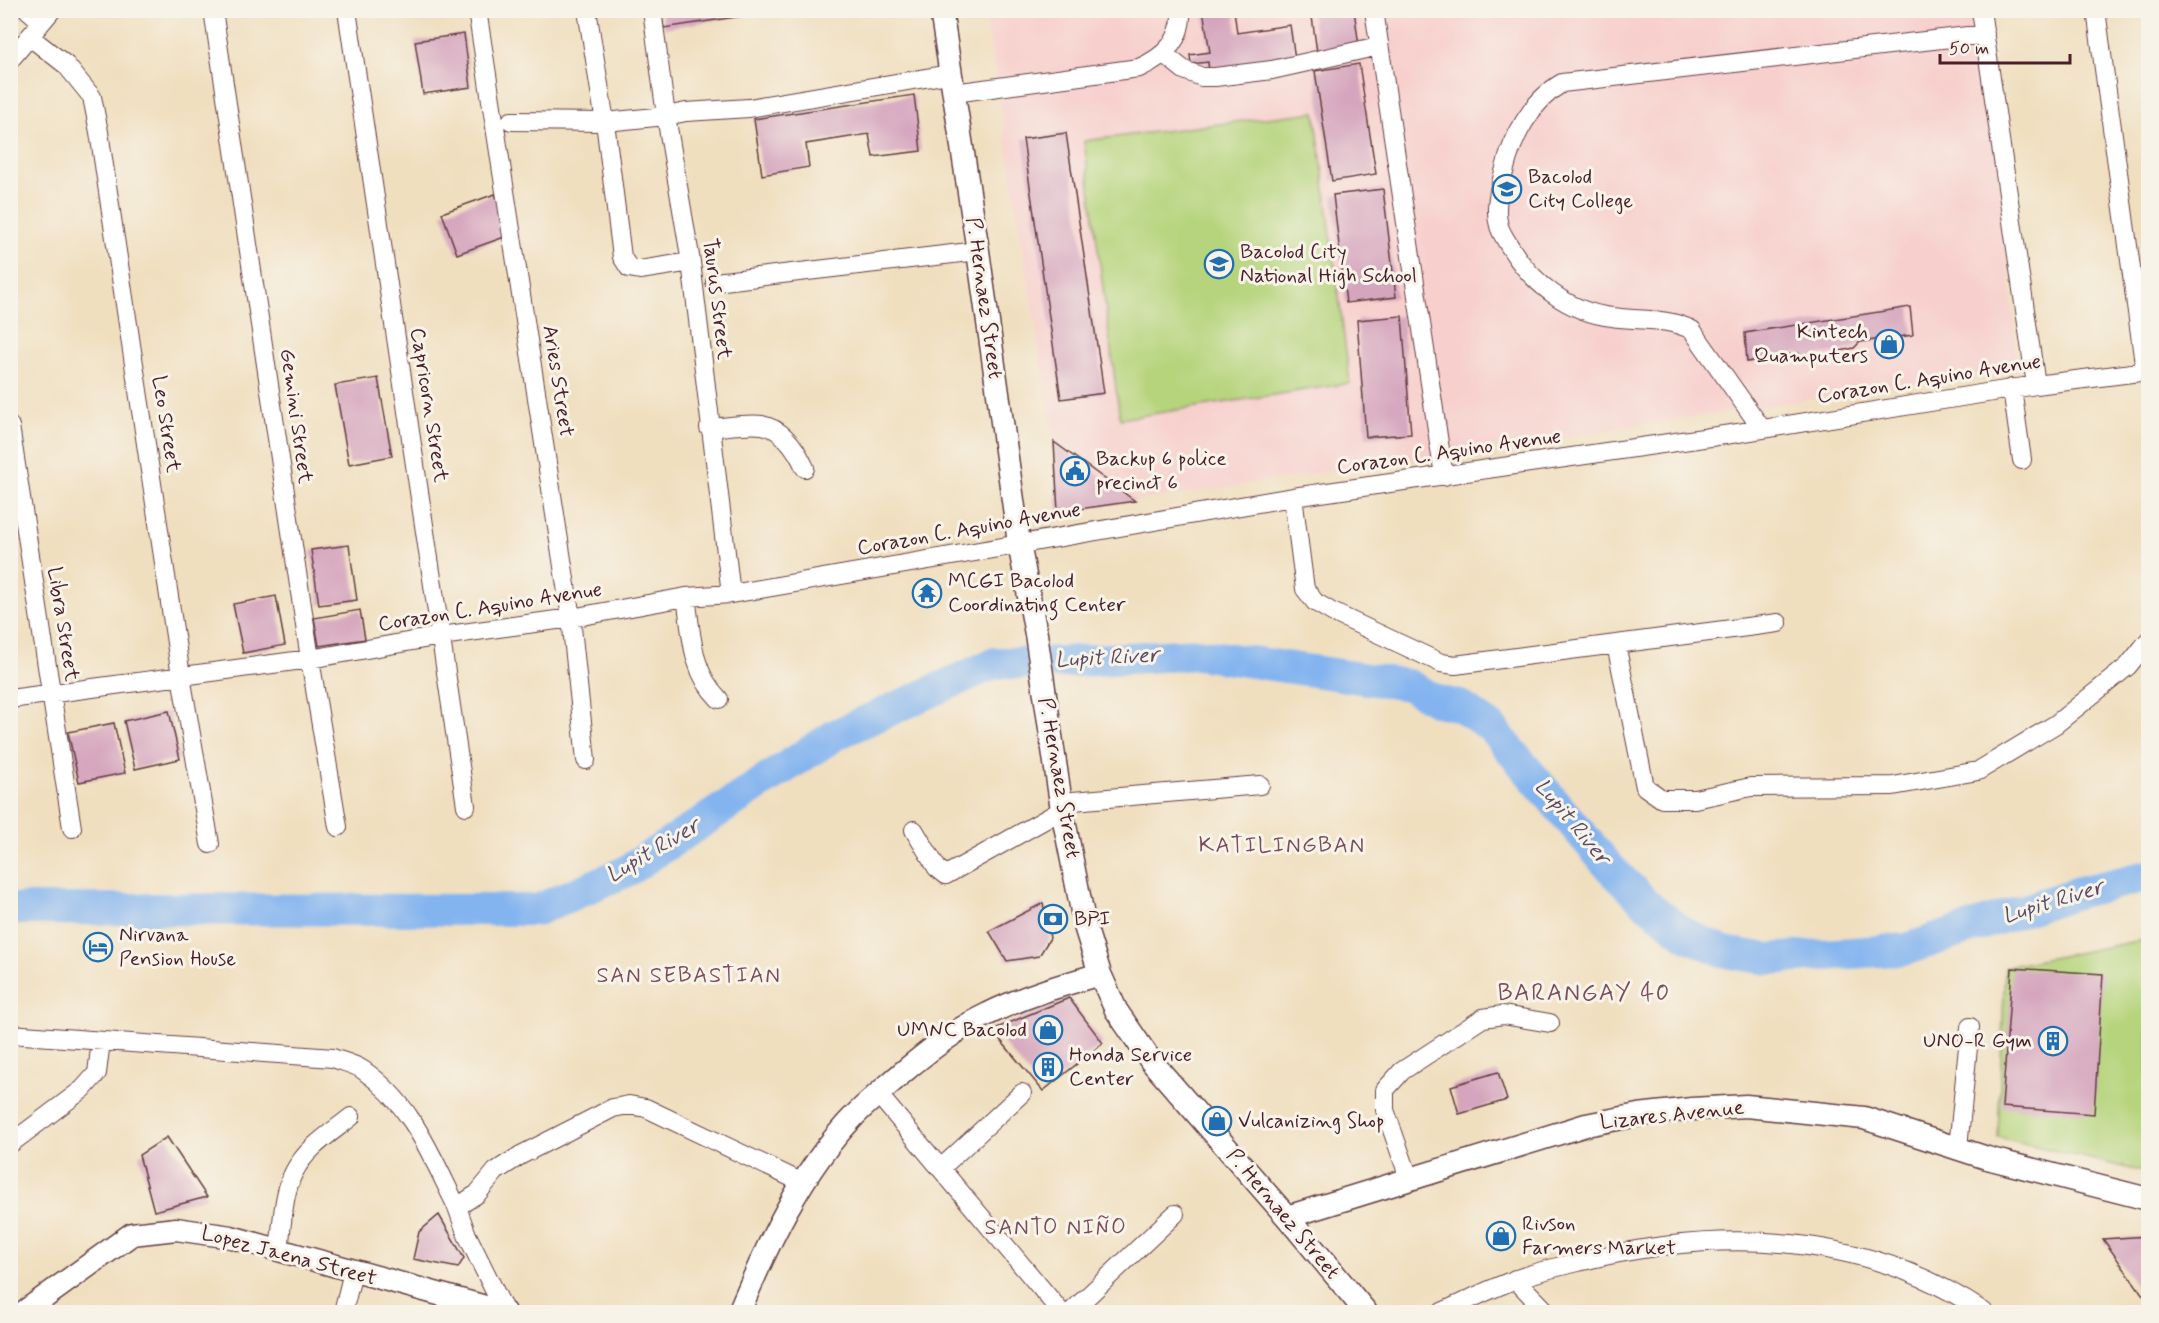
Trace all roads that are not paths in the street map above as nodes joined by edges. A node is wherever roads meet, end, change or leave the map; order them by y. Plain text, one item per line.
1 (213, 10) edge
2 (347, 10) edge
3 (477, 10) edge
4 (587, 10) edge
5 (652, 10) edge
6 (940, 10) edge
7 (1180, 10) edge
8 (1374, 10) edge
9 (1981, 10) edge
10 (2096, 10) edge
11 (40, 14) edge
12 (1985, 34) junction
13 (30, 37) junction
14 (1379, 46) junction
15 (1164, 54) junction
16 (10, 60) edge
17 (952, 83) junction
18 (666, 116) junction
19 (512, 121) dead end
20 (605, 122) junction
21 (978, 251) junction
22 (691, 261) junction
23 (714, 282) dead end
24 (2147, 371) edge
25 (2036, 385) junction
26 (2012, 388) junction
27 (10, 426) edge
28 (709, 428) junction
29 (1762, 429) junction
30 (2022, 460) dead end
31 (805, 468) dead end
32 (1444, 476) junction
33 (1293, 497) junction
34 (1019, 543) junction
35 (730, 594) junction
36 (686, 597) junction
37 (571, 618) junction
38 (1778, 623) dead end
39 (441, 636) junction
40 (2148, 641) edge
41 (1616, 644) junction
42 (310, 659) junction
43 (181, 676) junction
44 (51, 694) junction
45 (10, 699) edge
46 (719, 699) dead end
47 (586, 760) dead end
48 (1260, 785) dead end
49 (466, 806) dead end
50 (1062, 806) junction
51 (338, 827) dead end
52 (72, 828) dead end
53 (914, 830) dead end
54 (210, 844) dead end
55 (1100, 974) junction
56 (1550, 1023) dead end
57 (1970, 1027) dead end
58 (10, 1034) edge
59 (101, 1041) junction
60 (1022, 1093) dead end
61 (878, 1094) junction
62 (351, 1117) dead end
63 (10, 1144) edge
64 (1958, 1148) junction
65 (941, 1168) junction
66 (1409, 1178) junction
67 (803, 1183) junction
68 (2140, 1197) edge
69 (457, 1207) junction
70 (1175, 1214) dead end
71 (1287, 1216) junction
72 (279, 1250) junction
73 (353, 1272) junction
74 (1515, 1279) junction
75 (24, 1312) edge
76 (343, 1312) edge
77 (505, 1312) edge
78 (739, 1312) edge
79 (1061, 1312) edge
80 (1071, 1312) edge
81 (1366, 1312) edge
82 (1442, 1312) edge
83 (1547, 1312) edge
84 (1984, 1312) edge

1 - 42 street, Gemini Street
2 - 39 street, Capricorn Street
3 - 37 street, Aries Street
4 - 20 street
5 - 18 street, Taurus Street
6 - 17 main road, P. Hernaez Street
7 - 15 street
8 - 14 street
9 - 12 street
10 - 24 street
11 - 13 street
12 - 25 street
12 - 29 street
13 - 16 street
13 - 43 street, Leo Street
14 - 15 street
14 - 32 street
15 - 17 street
17 - 18 street
17 - 21 main road, P. Hernaez Street
18 - 20 street
18 - 22 street, Taurus Street
19 - 20 street
20 - 22 street
21 - 23 street
21 - 34 main road, P. Hernaez Street
22 - 28 street, Taurus Street
24 - 25 street, Corazon C. Aquino Avenue
25 - 26 street, Corazon C. Aquino Avenue
26 - 29 street, Corazon C. Aquino Avenue
26 - 30 street
27 - 44 street, Libra Street
28 - 31 street
28 - 35 street, Taurus Street
29 - 32 street, Corazon C. Aquino Avenue
32 - 33 street, Corazon C. Aquino Avenue
33 - 34 street, Corazon C. Aquino Avenue
33 - 41 street
34 - 35 street, Corazon C. Aquino Avenue
34 - 50 main road, P. Hernaez Street
35 - 36 street, Corazon C. Aquino Avenue
36 - 37 street, Corazon C. Aquino Avenue
36 - 46 street
37 - 39 street, Corazon C. Aquino Avenue
37 - 47 street, Aries Street
38 - 41 street
39 - 42 street, Corazon C. Aquino Avenue
39 - 49 street, Capricorn Street
40 - 41 street
42 - 43 street, Corazon C. Aquino Avenue
42 - 51 street, Gemini Street
43 - 44 street, Corazon C. Aquino Avenue
43 - 54 street, Leo Street
44 - 45 street, Corazon C. Aquino Avenue
44 - 52 street, Libra Street
48 - 50 street
50 - 53 street
50 - 55 main road, P. Hernaez Street
55 - 61 main road
55 - 71 main road, P. Hernaez Street
56 - 66 street
57 - 64 street
58 - 59 street
59 - 63 street
59 - 69 street
60 - 65 street
61 - 65 street
61 - 67 main road
62 - 72 street
64 - 66 main road, Lizares Avenue
64 - 68 main road, Lizares Avenue
65 - 79 street
66 - 71 main road, Lizares Avenue
67 - 69 street
67 - 78 main road
69 - 77 street
70 - 80 street
71 - 81 main road, P. Hernaez Street
72 - 73 main road, Lopez Jaena Street
72 - 75 main road, Lopez Jaena Street
73 - 76 street
73 - 77 main road, Lopez Jaena Street
74 - 82 street
74 - 83 street
74 - 84 street

